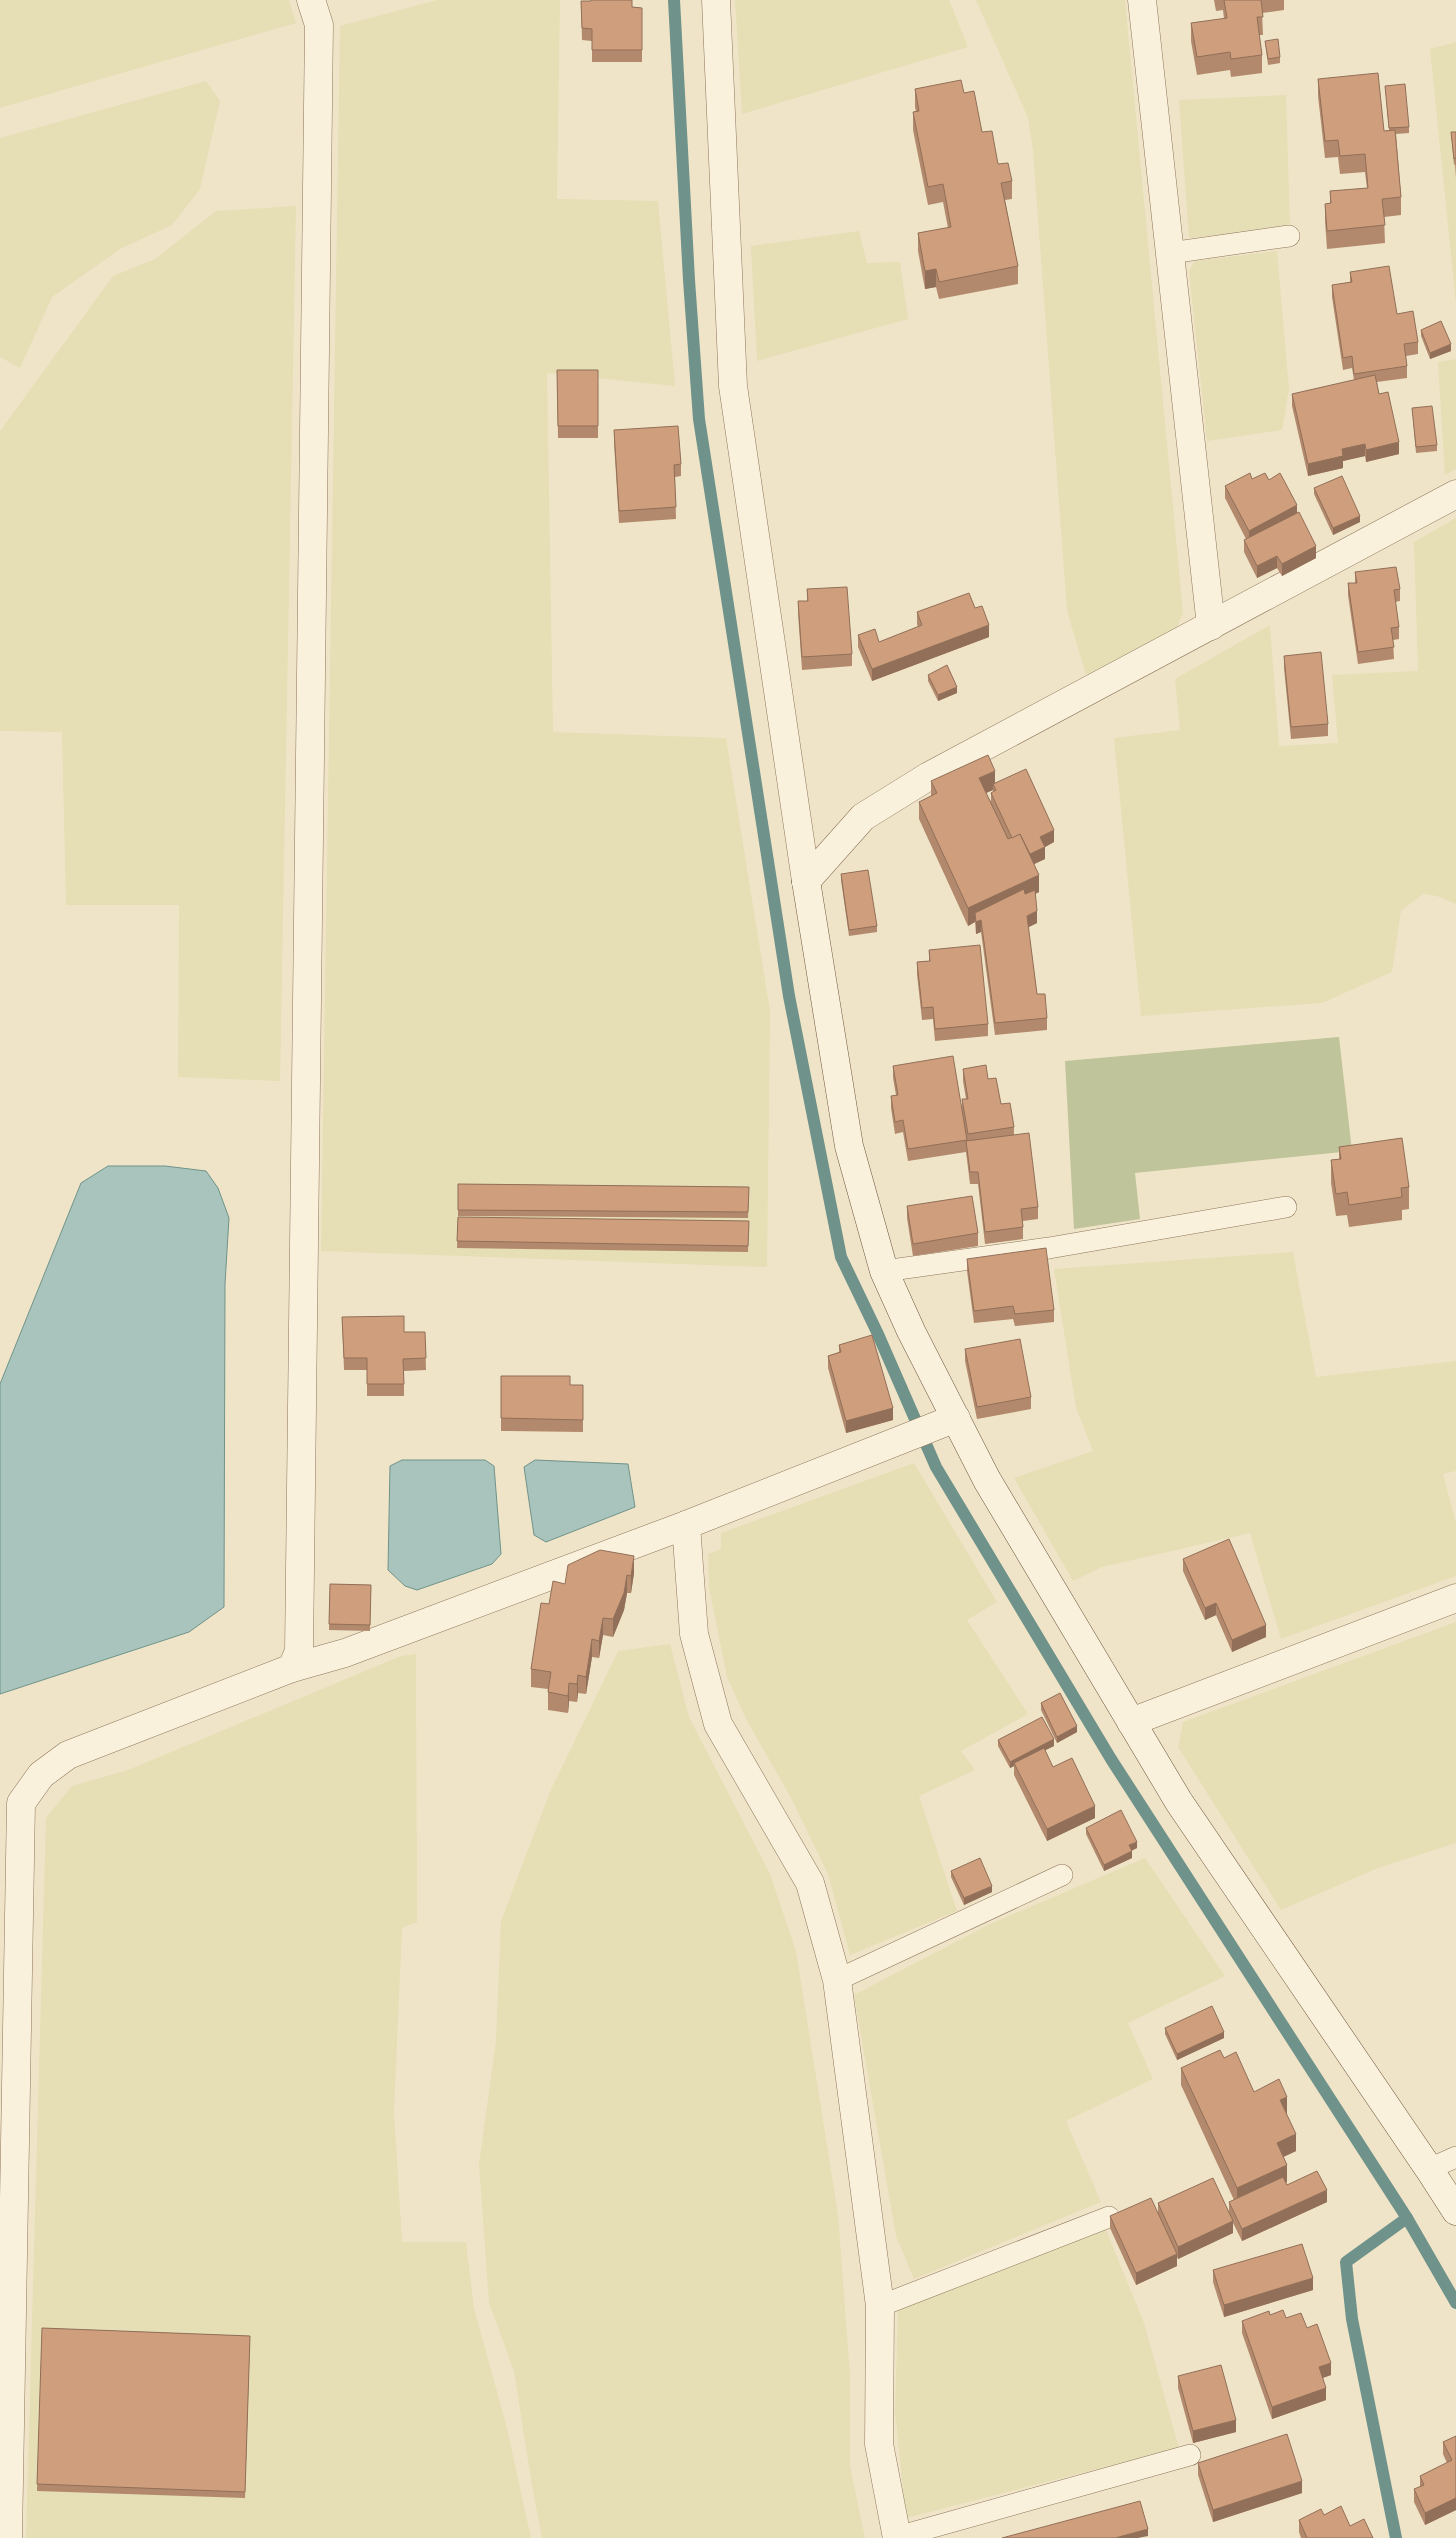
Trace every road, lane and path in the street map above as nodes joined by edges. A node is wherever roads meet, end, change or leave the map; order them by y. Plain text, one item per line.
1 (311, 0) edge
2 (716, 0) edge
3 (1142, 0) edge
4 (1289, 236) dead end
5 (1170, 253) junction
6 (1456, 494) edge
7 (1211, 626) junction
8 (806, 881) junction
9 (1286, 1207) dead end
10 (884, 1271) junction
11 (956, 1418) junction
12 (686, 1525) junction
13 (1456, 1598) edge
14 (292, 1668) junction
15 (1131, 1722) junction
16 (1062, 1875) dead end
17 (838, 1980) junction
18 (1456, 2157) edge
19 (1430, 2169) junction
20 (1456, 2212) edge
21 (1110, 2217) edge
22 (880, 2306) junction
23 (1190, 2455) dead end
24 (8, 2538) edge
25 (897, 2538) edge

1 - 14 street
2 - 8 street
3 - 5 street
4 - 5 lane
5 - 7 street
6 - 7 street
7 - 8 street
8 - 10 street
9 - 10 lane
10 - 11 street
11 - 12 street
11 - 15 street
12 - 14 street
12 - 17 street
13 - 15 street
14 - 24 street
15 - 19 street
16 - 17 lane
17 - 22 street
18 - 19 lane
19 - 20 street
21 - 22 lane
22 - 25 street
23 - 25 lane

